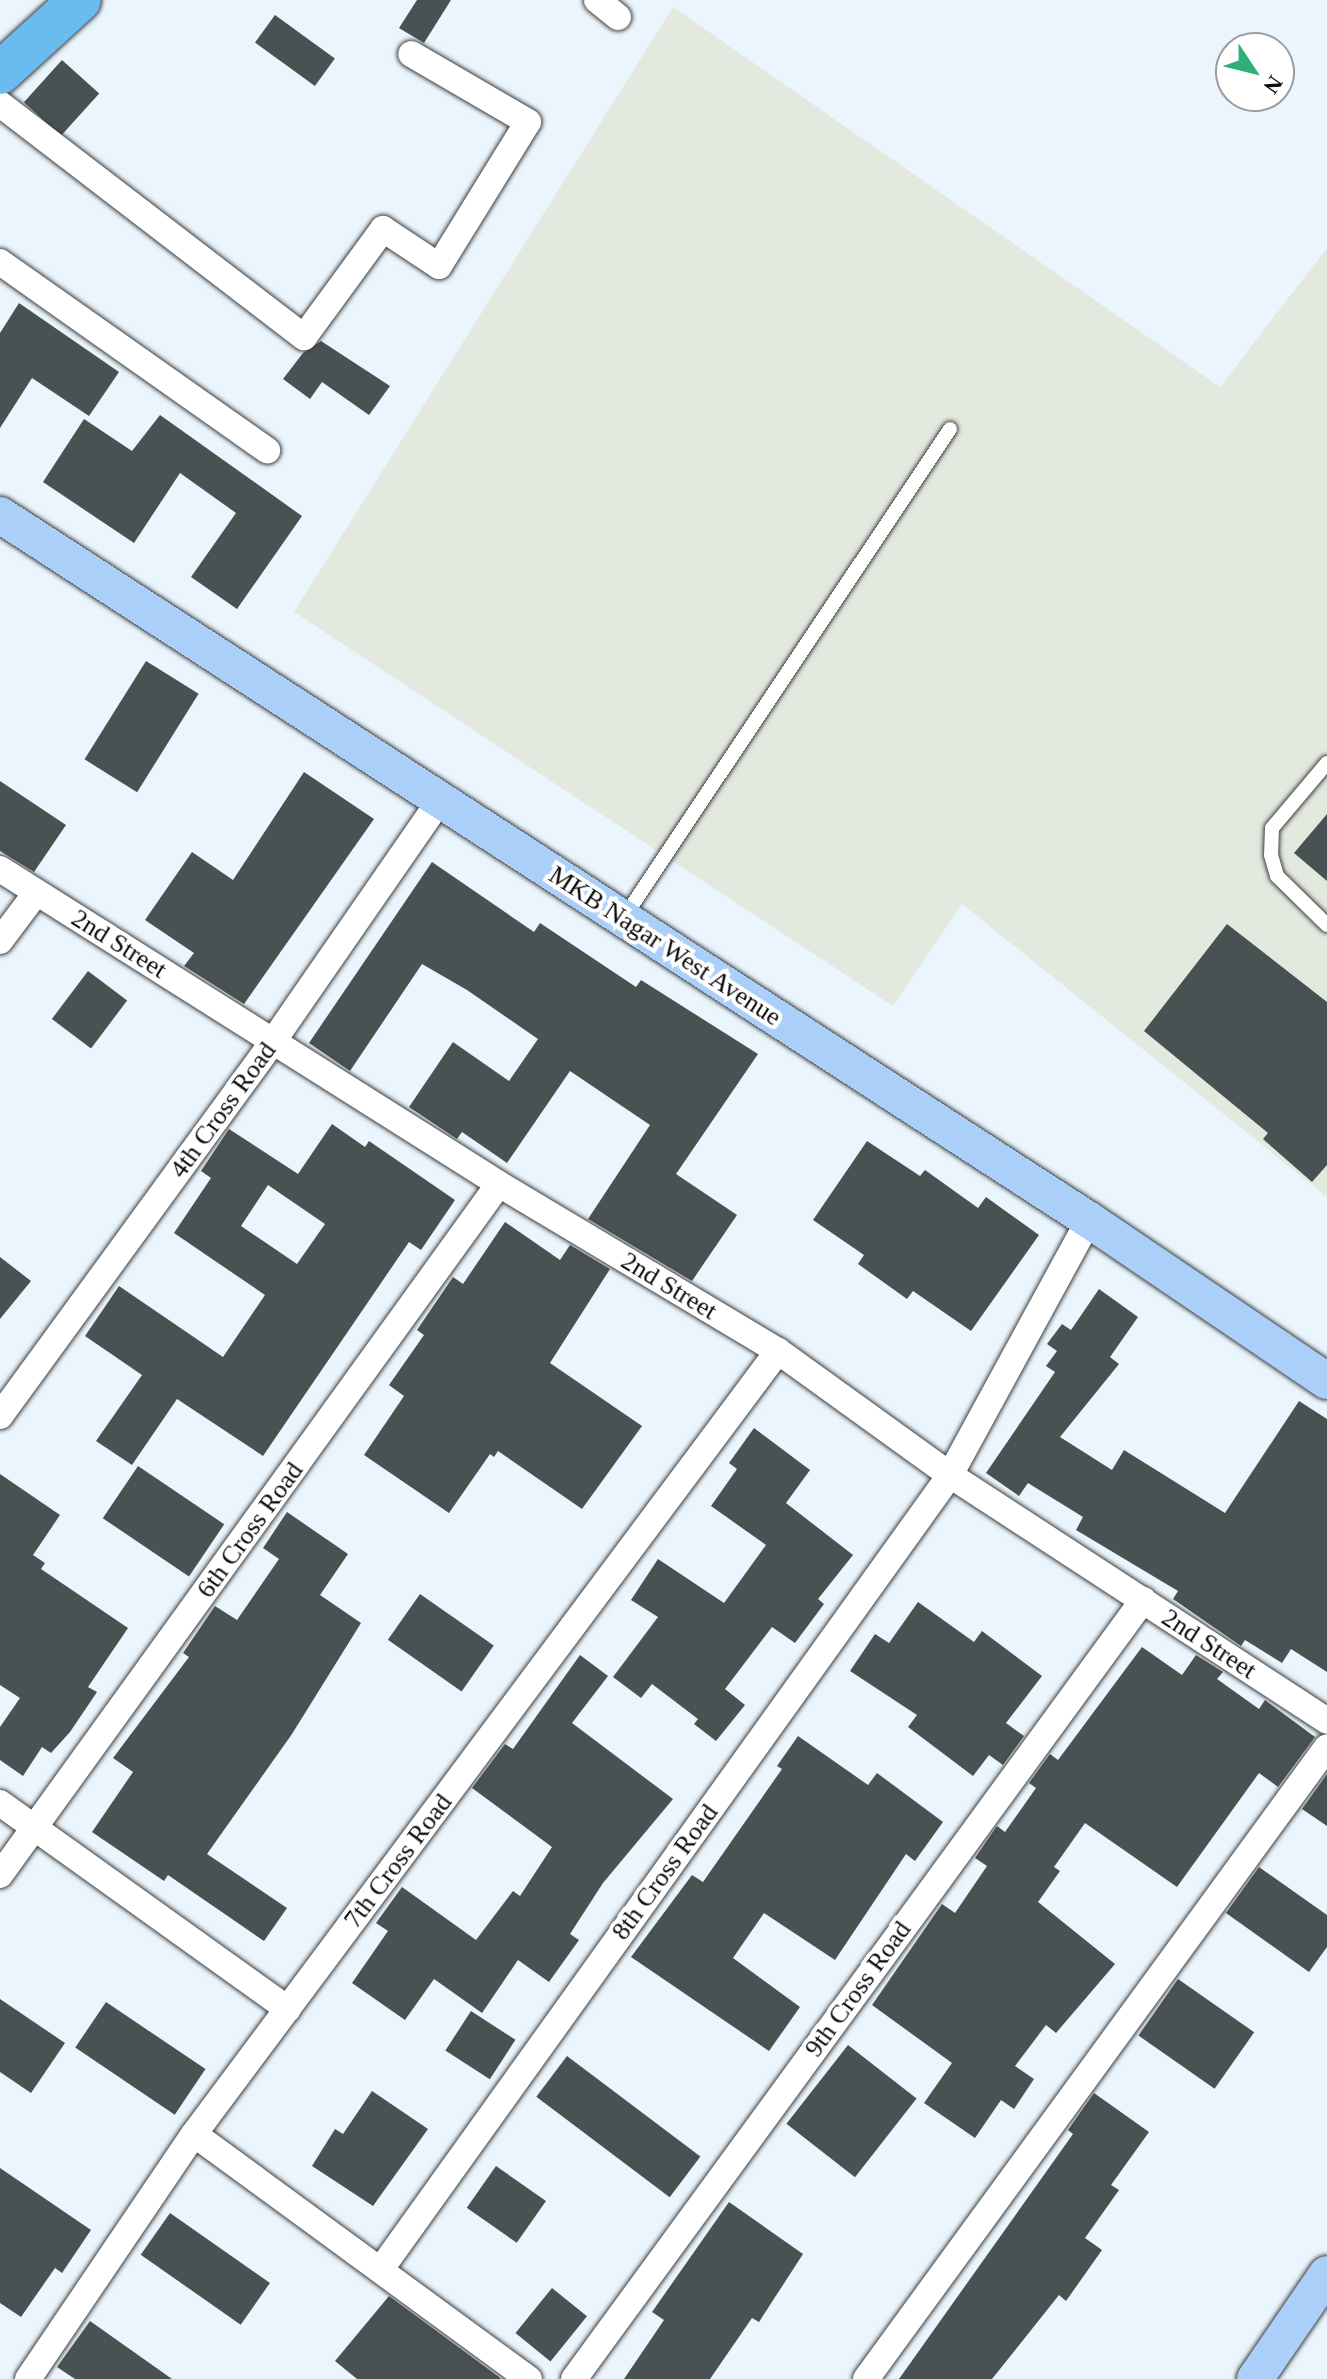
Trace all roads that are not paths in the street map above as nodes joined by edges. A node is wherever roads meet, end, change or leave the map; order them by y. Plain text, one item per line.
1 (80, 0) edge
2 (597, 0) edge
3 (618, 17) dead end
4 (411, 54) dead end
5 (0, 73) edge
6 (0, 104) edge
7 (0, 262) edge
8 (950, 429) dead end
9 (267, 450) dead end
10 (0, 515) edge
11 (1327, 763) edge
12 (440, 800) junction
13 (0, 869) edge
14 (36, 893) junction
15 (623, 920) junction
16 (1327, 925) edge
17 (0, 941) edge
18 (274, 1040) junction
19 (499, 1184) junction
20 (1089, 1220) junction
21 (778, 1351) junction
22 (1327, 1381) edge
23 (0, 1416) edge
24 (950, 1475) junction
25 (1143, 1600) junction
26 (1327, 1721) edge
27 (1327, 1747) edge
28 (0, 1803) edge
29 (34, 1828) junction
30 (0, 1875) edge
31 (288, 2009) junction
32 (194, 2134) junction
33 (381, 2269) junction
34 (1327, 2274) edge
35 (28, 2379) edge
36 (529, 2379) edge
37 (574, 2379) edge
38 (866, 2379) edge
39 (1255, 2379) edge

1 - 5 main road
2 - 3 street
4 - 6 street
7 - 9 street
8 - 15 lane
10 - 12 main road, MKB Nagar West Avenue
11 - 16 lane
12 - 15 main road, MKB Nagar West Avenue
12 - 18 street, 4th Cross Road
13 - 14 street, 2nd Street
14 - 17 street
14 - 18 street, 2nd Street
15 - 20 main road, MKB Nagar West Avenue
18 - 19 street, 2nd Street
18 - 23 street, 4th Cross Road
19 - 21 street, 2nd Street
19 - 29 street, 6th Cross Road
20 - 22 main road, MKB Nagar West Avenue
20 - 24 street, 8th Cross Road
21 - 24 street, 2nd Street
21 - 31 street, 7th Cross Road
24 - 25 street, 2nd Street
24 - 33 street, 8th Cross Road
25 - 26 street, 2nd Street
25 - 37 street, 9th Cross Road
27 - 38 street
28 - 29 street
29 - 30 street, 6th Cross Road
29 - 31 street
31 - 32 street, 7th Cross Road
32 - 33 street
32 - 35 street, 7th Cross Road
33 - 36 street
34 - 39 main road

